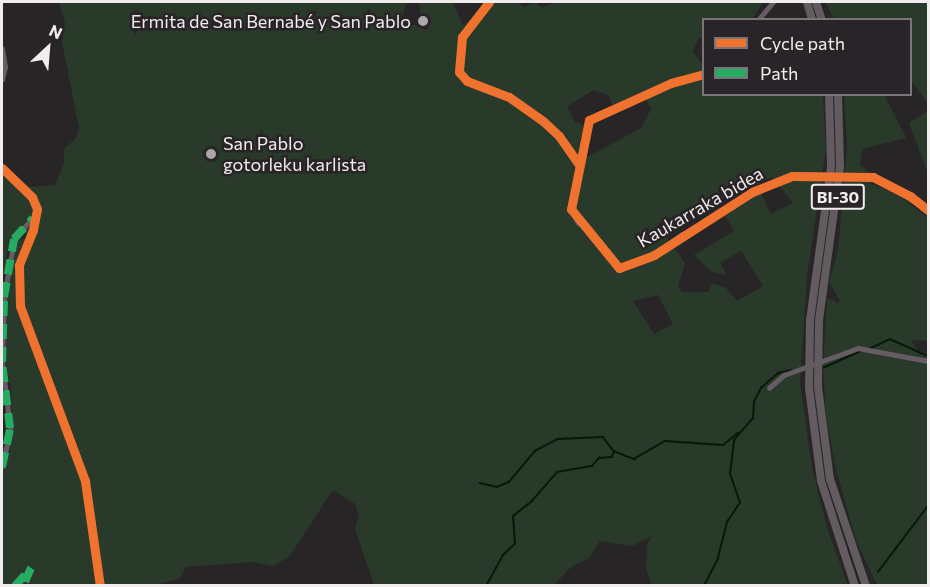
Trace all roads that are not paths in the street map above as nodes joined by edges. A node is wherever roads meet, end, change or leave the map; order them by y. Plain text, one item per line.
1 (489, 2) edge
2 (773, 2) edge
3 (807, 2) edge
4 (816, 2) edge
5 (760, 18) edge
6 (811, 18) edge
7 (821, 18) edge
8 (2, 49) edge
9 (702, 75) edge
10 (2, 80) edge
11 (829, 96) edge
12 (838, 96) edge
13 (579, 165) junction
14 (2, 168) edge
15 (928, 210) edge
16 (26, 234) junction
17 (817, 298) junction
18 (928, 361) edge
19 (769, 388) dead end
20 (818, 437) junction
21 (2, 467) edge
22 (100, 585) edge
23 (855, 585) edge
24 (866, 585) edge

1 - 13 street
2 - 5 street
3 - 6 highway
4 - 7 highway
8 - 10 street
9 - 13 street, Kaukarraka bidea
11 - 17 highway, BI-30
12 - 17 highway, BI-30
13 - 15 street, Kaukarraka bidea
14 - 16 street
16 - 21 street
16 - 22 street
17 - 20 highway, BI-30
18 - 19 street
20 - 23 highway, BI-30
20 - 24 highway, BI-30

